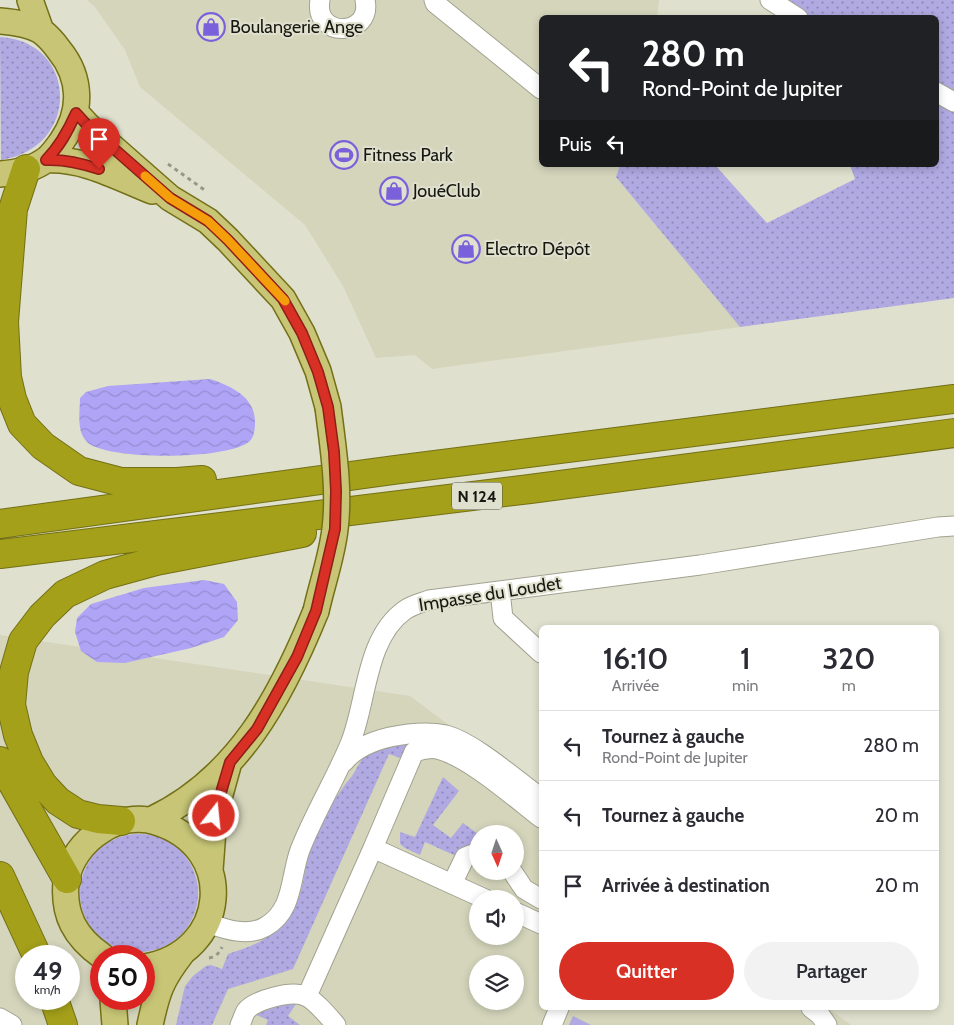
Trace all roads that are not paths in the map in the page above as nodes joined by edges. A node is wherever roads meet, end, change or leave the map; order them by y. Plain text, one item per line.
1 (30, 0) edge
2 (320, 0) edge
3 (365, 0) edge
4 (434, 0) edge
5 (770, 0) edge
6 (793, 15) edge
7 (0, 21) edge
8 (41, 31) junction
9 (539, 87) edge
10 (939, 94) edge
11 (954, 102) edge
12 (76, 113) junction
13 (36, 164) junction
14 (0, 174) edge
15 (170, 198) junction
16 (954, 399) edge
17 (954, 433) edge
18 (394, 470) junction
19 (530, 489) junction
20 (0, 524) edge
21 (954, 526) edge
22 (0, 554) edge
23 (500, 591) junction
24 (539, 651) edge
25 (0, 761) edge
26 (230, 762) junction
27 (338, 769) junction
28 (539, 797) edge
29 (539, 816) edge
30 (151, 820) junction
31 (121, 822) junction
32 (373, 848) junction
33 (469, 855) edge
34 (210, 870) junction
35 (524, 874) edge
36 (0, 876) edge
37 (67, 879) junction
38 (518, 880) edge
39 (452, 884) junction
40 (539, 884) edge
41 (469, 892) edge
42 (539, 898) edge
43 (524, 916) edge
44 (207, 923) junction
45 (539, 923) edge
46 (32, 945) edge
47 (90, 947) edge
48 (182, 953) junction
49 (155, 965) edge
50 (307, 996) junction
51 (58, 1010) edge
52 (114, 1010) edge
53 (558, 1010) edge
54 (813, 1010) edge
55 (0, 1018) edge
56 (12, 1025) edge
57 (63, 1025) edge
58 (115, 1025) edge
59 (150, 1025) edge
60 (240, 1025) edge
61 (336, 1025) edge
62 (552, 1025) edge
63 (827, 1025) edge

1 - 8 main road
2 - 3 street
4 - 9 street
5 - 6 street
7 - 8 main road
8 - 12 main road
10 - 11 street
12 - 13 main road
12 - 15 main road
13 - 14 main road
13 - 15 main road
13 - 18 highway
15 - 26 main road, bridge
16 - 18 highway, N 124
17 - 19 highway, N 124
18 - 20 highway, N 124
19 - 22 highway, N 124
19 - 31 highway
21 - 23 street, Impasse du Loudet
23 - 24 street
23 - 27 street, Impasse du Loudet
25 - 37 highway
26 - 30 main road
26 - 34 main road
27 - 28 street
27 - 44 street, Impasse du Loudet
29 - 32 street
30 - 31 main road
30 - 34 main road
31 - 37 main road
32 - 39 street
32 - 50 street
33 - 39 street
34 - 44 main road
35 - 40 street
36 - 46 highway
37 - 47 main road
38 - 42 street
39 - 41 street
43 - 45 street
44 - 48 main road
48 - 49 main road
48 - 59 main road
50 - 60 street
50 - 61 street
51 - 57 highway
52 - 58 main road
53 - 62 street
54 - 63 street
55 - 56 street

